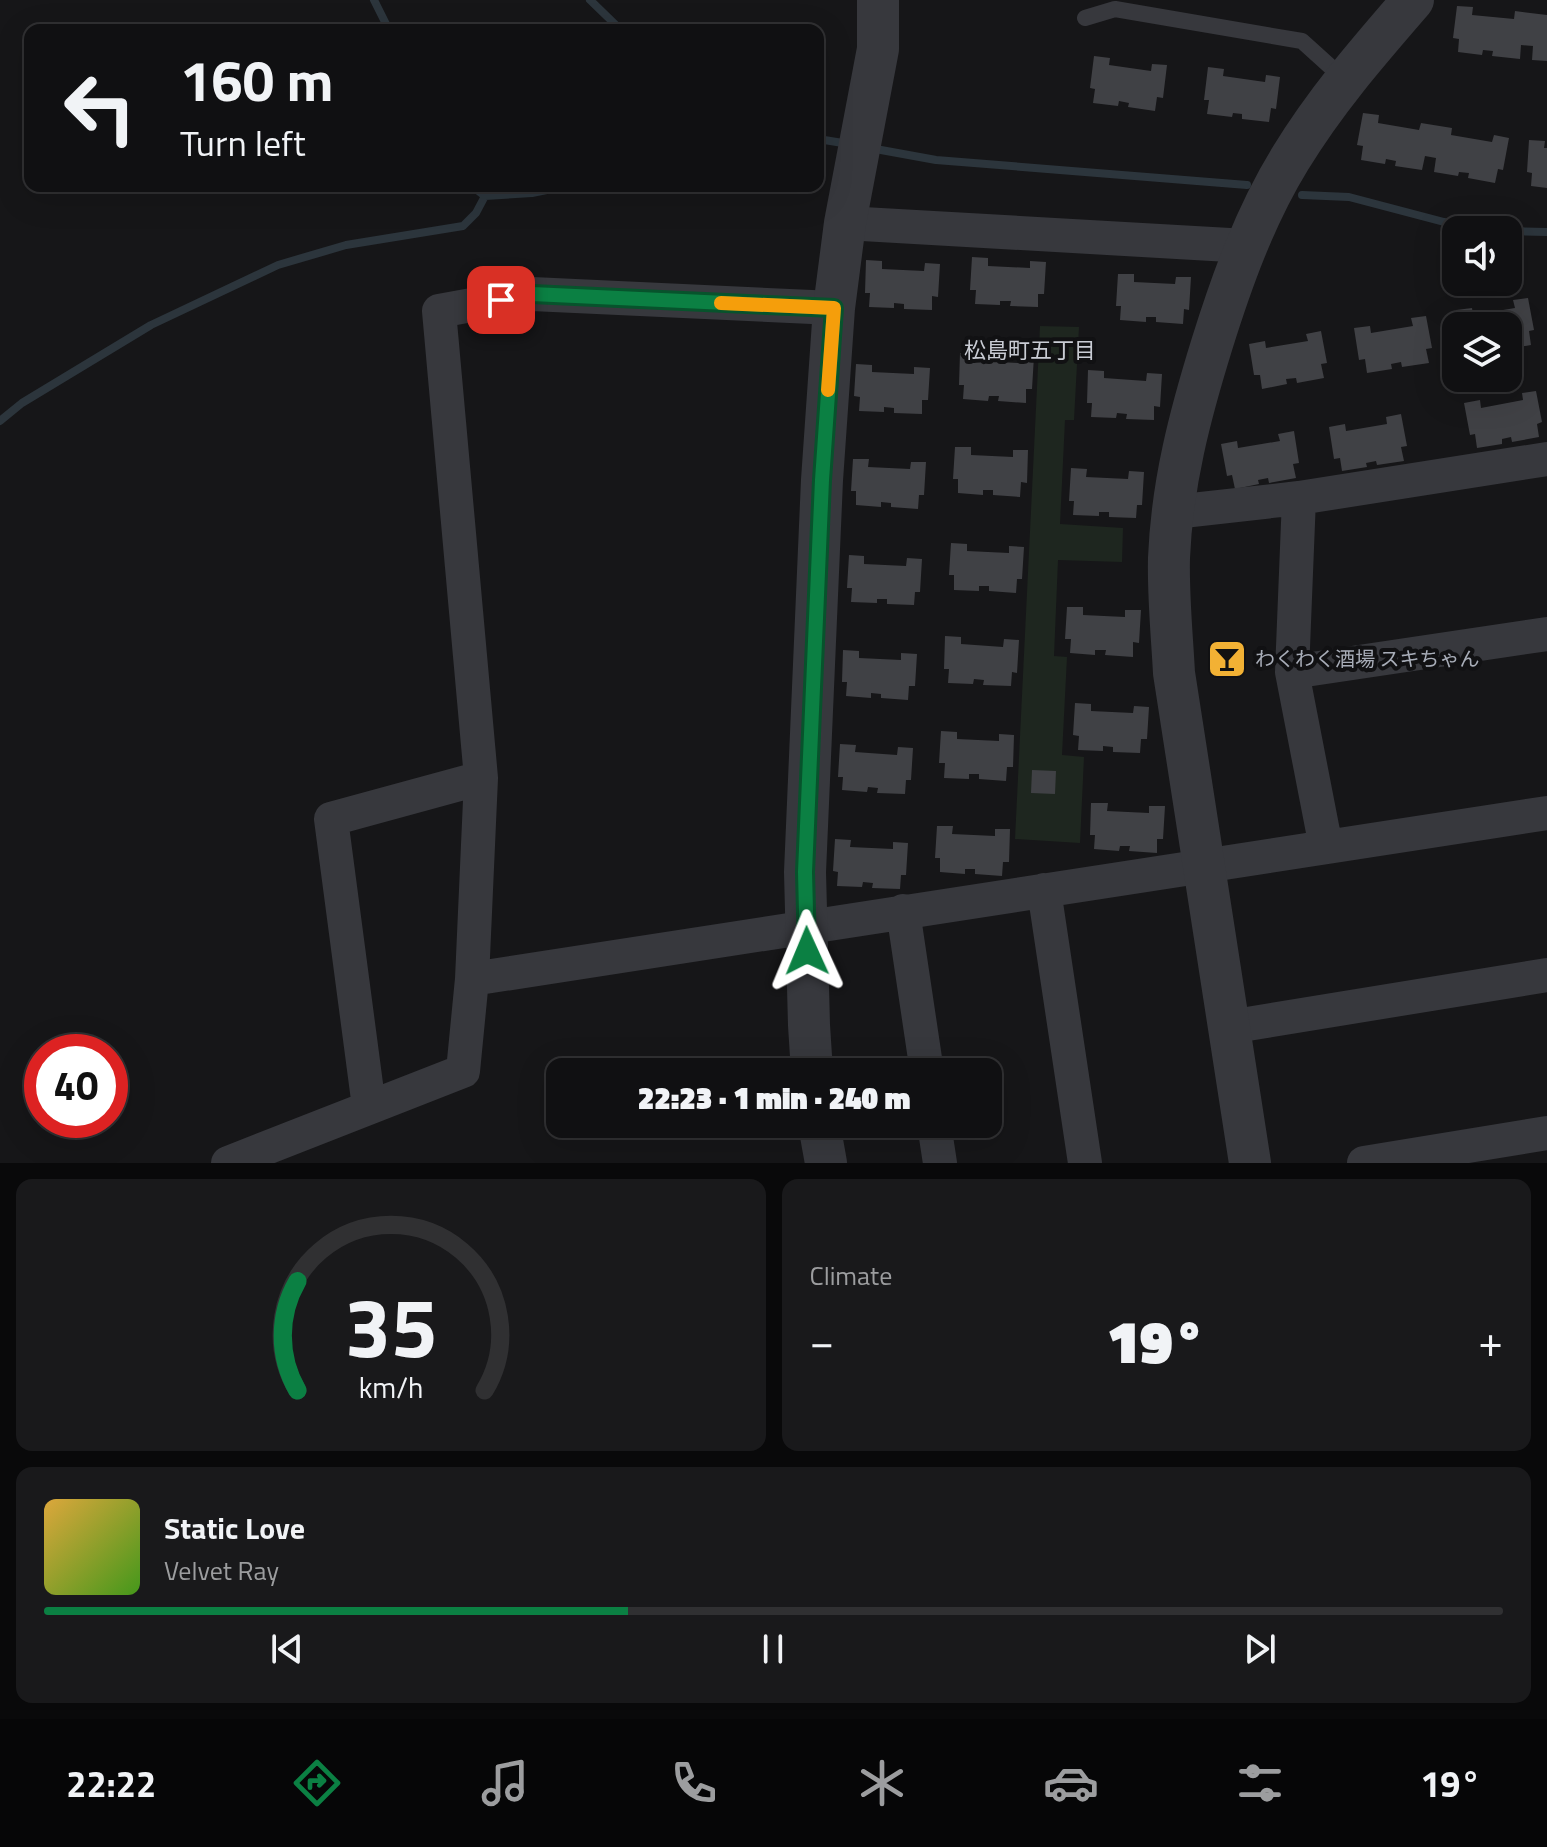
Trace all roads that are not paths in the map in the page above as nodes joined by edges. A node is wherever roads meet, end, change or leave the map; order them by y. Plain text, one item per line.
1 (878, 0) edge
2 (1413, 0) edge
3 (1085, 18) dead end
4 (1344, 79) junction
5 (845, 223) junction
6 (1247, 246) junction
7 (834, 308) junction
8 (1547, 459) edge
9 (1299, 498) junction
10 (1174, 512) junction
11 (1547, 634) edge
12 (1292, 672) junction
13 (481, 778) junction
14 (1546, 820) edge
15 (1326, 847) junction
16 (1203, 866) junction
17 (1044, 890) junction
18 (903, 911) junction
19 (806, 926) junction
20 (1547, 975) edge
21 (472, 979) junction
22 (1229, 1027) junction
23 (811, 1058) edge
24 (925, 1058) edge
25 (369, 1107) junction
26 (1547, 1133) edge
27 (822, 1138) edge
28 (936, 1138) edge
29 (285, 1153) edge
30 (228, 1163) edge
31 (826, 1163) edge
32 (940, 1163) edge
33 (1085, 1163) edge
34 (1250, 1163) edge
35 (1364, 1163) edge

1 - 5 street
2 - 4 street
3 - 4 lane
4 - 6 street
5 - 6 street
5 - 7 street
6 - 10 street
7 - 13 street
7 - 19 street
8 - 9 street
9 - 10 street
9 - 12 street
10 - 16 street
11 - 12 street
12 - 15 street
13 - 21 street
13 - 25 street
14 - 15 street
15 - 16 street
16 - 17 street
16 - 22 street
17 - 18 street
17 - 33 street
18 - 19 street
18 - 24 street
19 - 21 street
19 - 23 street
20 - 22 street
21 - 25 street
22 - 34 street
25 - 29 street
26 - 35 street
27 - 31 street
28 - 32 street
29 - 30 street

